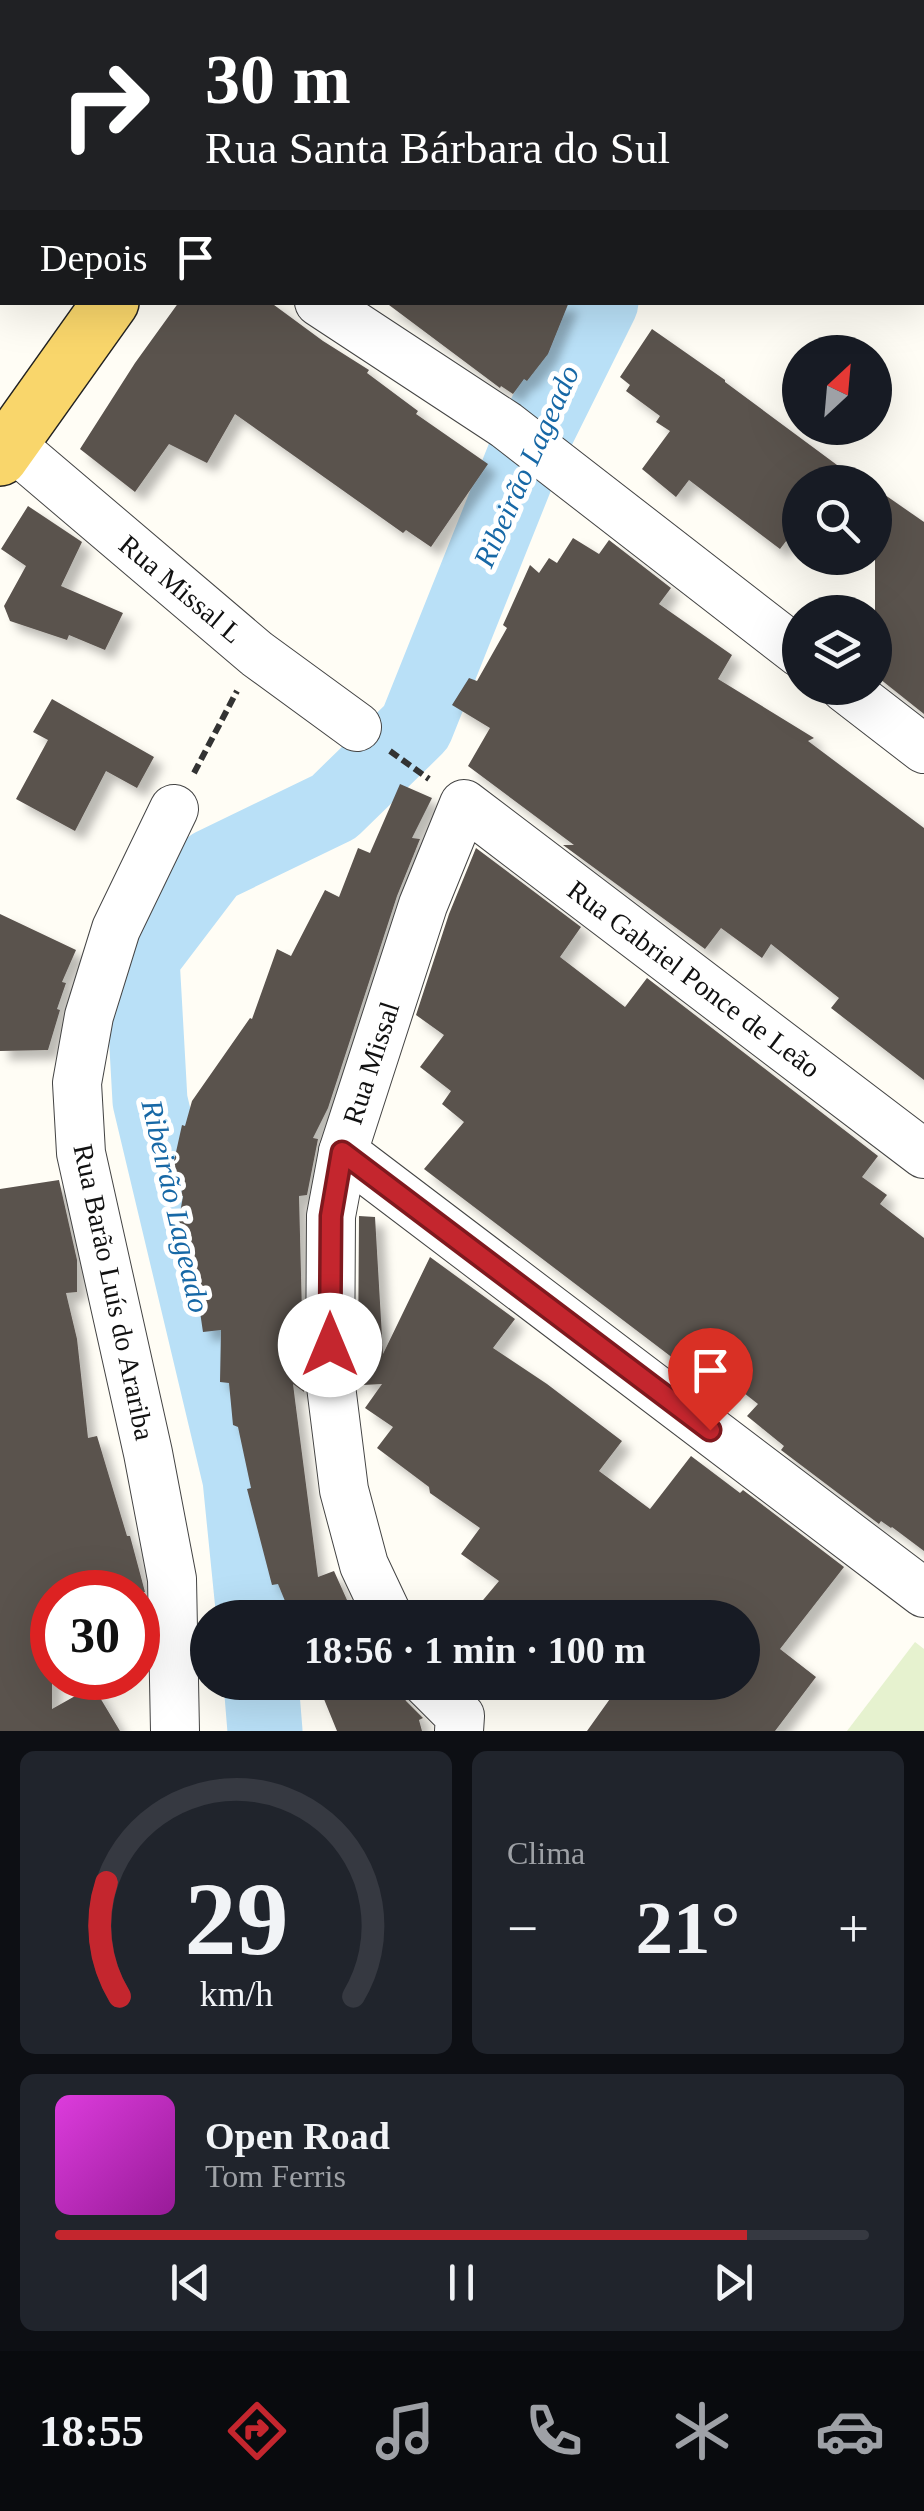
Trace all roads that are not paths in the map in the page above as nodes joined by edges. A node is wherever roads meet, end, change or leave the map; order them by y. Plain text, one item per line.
1 (109, 305) edge
2 (324, 305) edge
3 (5, 451) edge
4 (782, 639) edge
5 (867, 705) edge
6 (356, 727) road end
7 (924, 749) edge
8 (174, 809) road end
9 (438, 865) joint
10 (342, 1152) junction
11 (924, 1154) edge
12 (924, 1593) edge
13 (380, 1600) edge
14 (442, 1700) edge
15 (466, 1726) edge
16 (175, 1731) edge

1 - 3 main road
2 - 4 street
3 - 6 street, Rua Missal L
5 - 7 street
8 - 16 street, Rua Barão Luís do Arariba
9 - 10 street, Rua Missal
9 - 11 street, Rua Gabriel Ponce de Leão
10 - 12 street
10 - 13 street, Rua Missal
14 - 15 street

